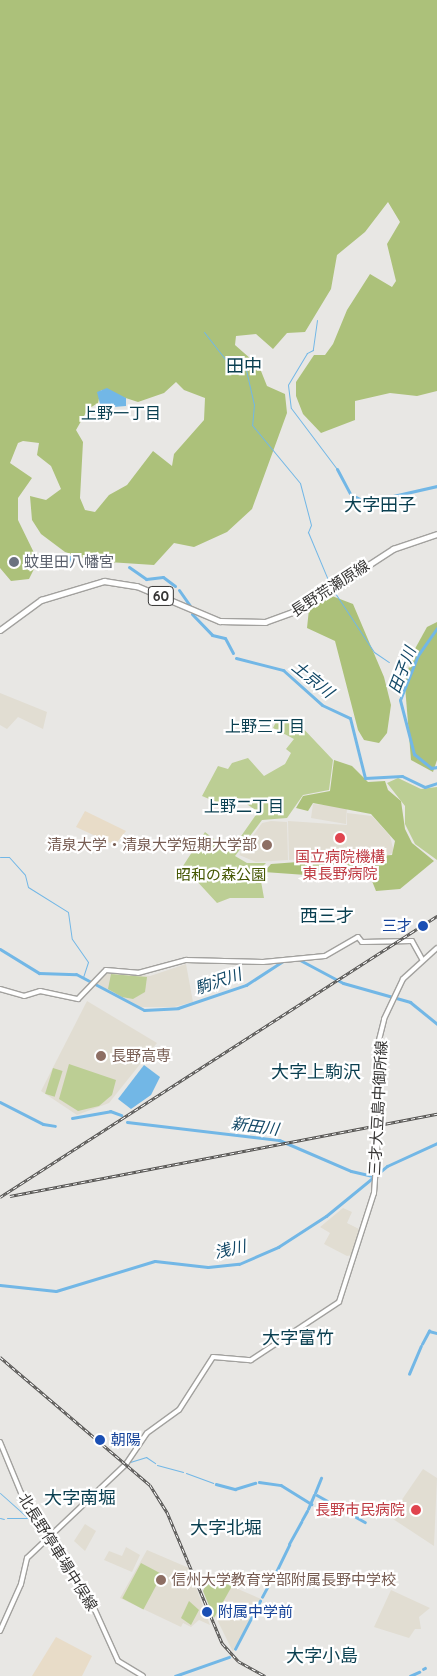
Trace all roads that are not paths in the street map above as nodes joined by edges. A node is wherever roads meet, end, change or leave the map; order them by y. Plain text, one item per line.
1 (437, 534) edge
2 (0, 630) edge
3 (437, 948) edge
4 (422, 959) junction
5 (0, 989) edge
6 (0, 1442) edge
7 (49, 1536) junction
8 (0, 1630) edge
9 (143, 1676) edge

1 - 2 main road, 長野荒瀬原線 / 60
3 - 4 main road, 三才大豆島中御所線
4 - 5 main road
4 - 7 main road, 三才大豆島中御所線
6 - 7 main road, 北長野停車場中俣線
7 - 8 main road, 三才大豆島中御所線
7 - 9 main road, 北長野停車場中俣線

